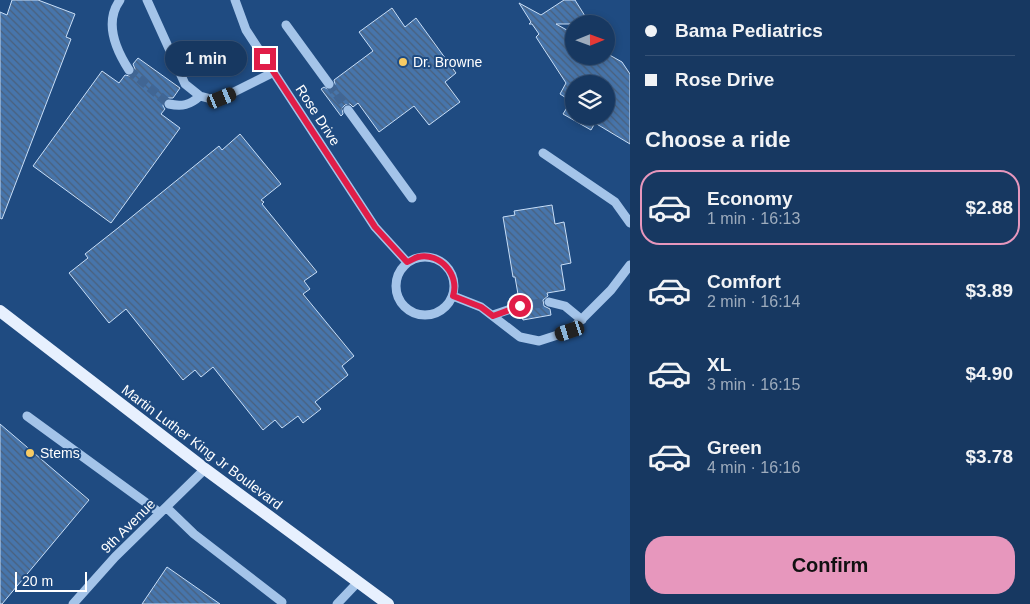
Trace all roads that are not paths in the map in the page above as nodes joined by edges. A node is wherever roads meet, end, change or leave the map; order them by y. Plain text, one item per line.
1 (120, 0) edge
2 (146, 0) edge
3 (235, 0) edge
4 (286, 25) dead end
5 (129, 70) tunnel mouth
6 (274, 72) junction
7 (329, 84) tunnel mouth
8 (200, 96) junction
9 (169, 104) dead end
10 (348, 110) tunnel mouth
11 (542, 153) dead end
12 (412, 198) dead end
13 (630, 223) edge
14 (407, 262) junction
15 (630, 265) edge
16 (453, 296) junction
17 (549, 302) tunnel mouth
18 (520, 306) tunnel mouth
19 (0, 311) edge
20 (493, 316) junction
21 (582, 320) junction
22 (27, 416) dead end
23 (204, 469) junction
24 (163, 510) junction
25 (358, 582) junction
26 (282, 602) dead end
27 (73, 604) edge
28 (336, 604) edge
29 (388, 604) edge

1 - 5 street
2 - 8 street
3 - 6 street, Rose Drive
4 - 7 street
6 - 8 street
6 - 14 street, Rose Drive
8 - 9 street
10 - 12 street
11 - 13 street
14 - 16 street
14 - 16 street
15 - 21 street
16 - 20 street
17 - 21 street
18 - 20 street
19 - 23 main road, Martin Luther King Jr Boulevard
20 - 21 street
22 - 24 street
23 - 24 street, 9th Avenue
23 - 25 main road, Martin Luther King Jr Boulevard
24 - 26 street
24 - 27 street, 9th Avenue
25 - 28 street
25 - 29 main road, Martin Luther King Jr Boulevard

